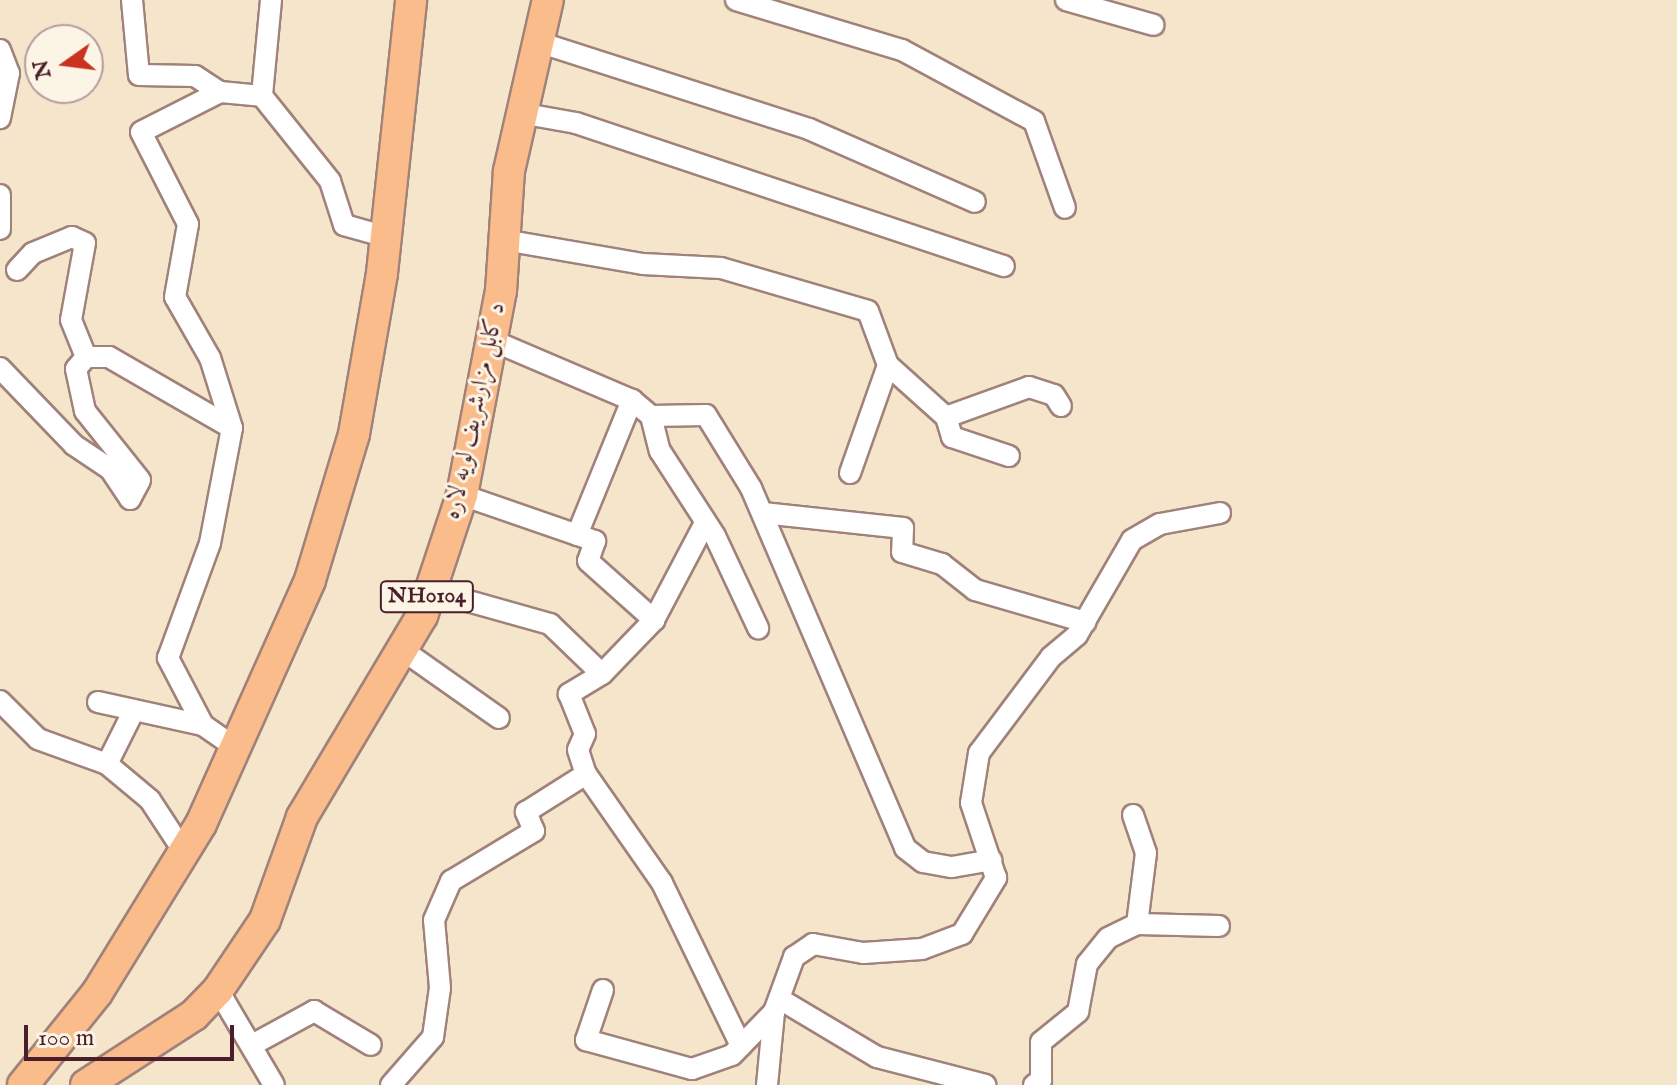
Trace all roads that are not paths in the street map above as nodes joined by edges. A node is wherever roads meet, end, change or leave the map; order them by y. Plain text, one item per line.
1 (132, 0) edge
2 (271, 0) edge
3 (411, 0) edge
4 (548, 0) edge
5 (736, 0) edge
6 (1066, 0) edge
7 (1154, 25) dead end
8 (535, 41) junction
9 (0, 50) edge
10 (220, 92) junction
11 (262, 96) junction
12 (520, 113) junction
13 (0, 118) edge
14 (0, 195) edge
15 (975, 202) dead end
16 (1065, 208) dead end
17 (0, 229) edge
18 (387, 237) junction
19 (504, 240) junction
20 (1004, 266) dead end
21 (17, 270) dead end
22 (491, 340) junction
23 (86, 357) junction
24 (888, 365) junction
25 (0, 368) edge
26 (632, 400) junction
27 (1061, 406) dead end
28 (651, 416) junction
29 (946, 417) junction
30 (232, 428) junction
31 (1009, 456) dead end
32 (850, 473) dead end
33 (462, 495) junction
34 (763, 513) junction
35 (1220, 513) dead end
36 (704, 525) junction
37 (577, 535) junction
38 (429, 590) junction
39 (654, 620) junction
40 (1085, 622) junction
41 (758, 628) dead end
42 (404, 651) junction
43 (602, 674) junction
44 (0, 701) edge
45 (98, 702) dead end
46 (134, 710) junction
47 (499, 718) dead end
48 (203, 725) junction
49 (236, 748) junction
50 (107, 764) junction
51 (586, 774) junction
52 (1133, 815) dead end
53 (184, 852) junction
54 (991, 860) junction
55 (1137, 924) junction
56 (1219, 926) dead end
57 (218, 990) junction
58 (603, 990) dead end
59 (778, 1007) junction
60 (252, 1045) junction
61 (371, 1045) dead end
62 (741, 1046) junction
63 (23, 1085) edge
64 (86, 1085) edge
65 (274, 1085) edge
66 (391, 1085) edge
67 (767, 1085) edge
68 (985, 1085) edge
69 (1034, 1085) edge

1 - 10 street
2 - 11 street
3 - 18 highway
4 - 8 highway, د کابل مزارشریف لویه لاره / NH0104
5 - 16 street
6 - 7 street
8 - 12 highway, د کابل مزارشریف لویه لاره / NH0104
8 - 15 street
9 - 13 street
10 - 11 street
10 - 30 street
11 - 18 street
12 - 19 highway, د کابل مزارشریف لویه لاره / NH0104
12 - 20 street
14 - 17 street
18 - 49 highway
19 - 22 highway, د کابل مزارشریف لویه لاره / NH0104
19 - 24 street
21 - 23 street
22 - 26 street
22 - 33 highway, د کابل مزارشریف لویه لاره / NH0104
23 - 25 street
23 - 30 street
24 - 29 street
24 - 32 street
26 - 28 street
26 - 37 street
27 - 29 street
28 - 34 street
28 - 36 street
29 - 31 street
30 - 48 street
33 - 37 street
33 - 38 highway, د کابل مزارشریف لویه لاره / NH0104
34 - 40 street
34 - 54 street
35 - 40 street
36 - 39 street
36 - 41 street
37 - 39 street
38 - 42 highway, د کابل مزارشریف لویه لاره / NH0104
38 - 43 street
39 - 43 street
40 - 54 street
42 - 47 street
42 - 57 highway, د کابل مزارشریف لویه لاره / NH0104
43 - 51 street
44 - 50 street
45 - 46 street
46 - 48 street
46 - 50 street
48 - 49 street
49 - 53 highway
50 - 53 street
51 - 62 street
51 - 66 street
52 - 55 street
53 - 63 highway
54 - 59 street
55 - 56 street
55 - 69 street
57 - 60 street
57 - 64 highway, د کابل مزارشریف لویه لاره / NH0104
58 - 62 street
59 - 62 street
59 - 67 street
59 - 68 street
60 - 61 street
60 - 65 street

